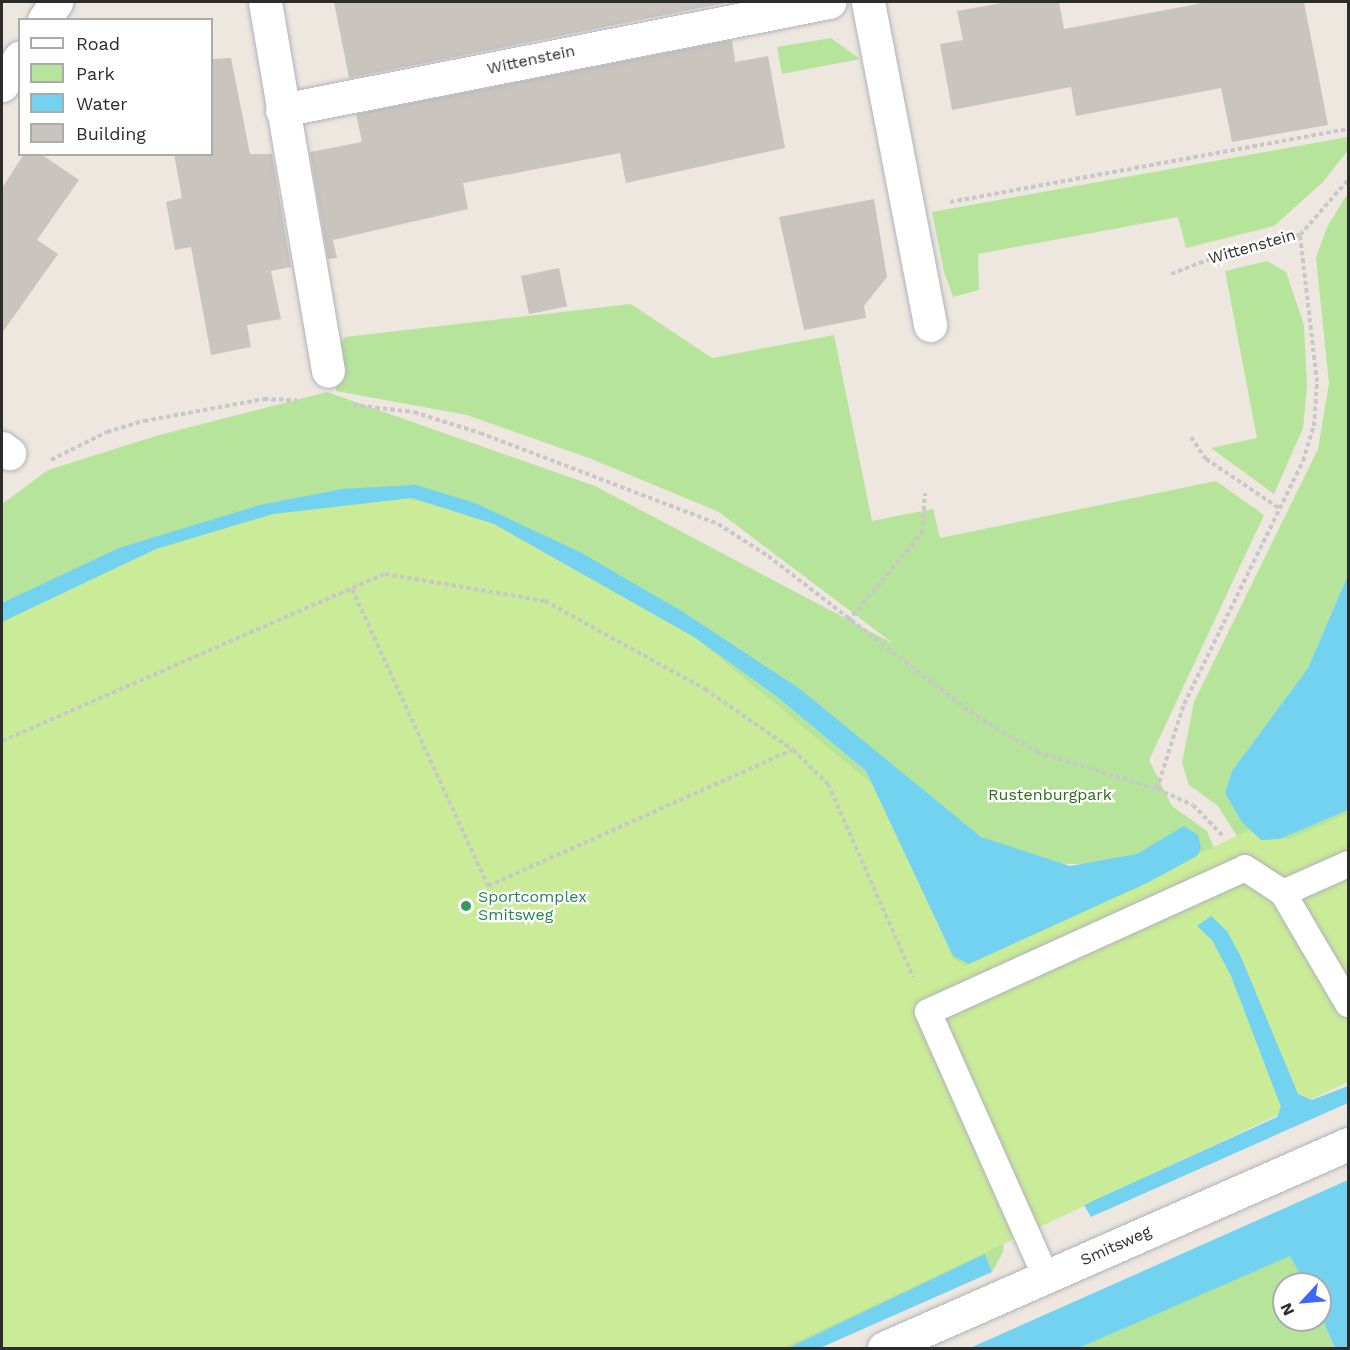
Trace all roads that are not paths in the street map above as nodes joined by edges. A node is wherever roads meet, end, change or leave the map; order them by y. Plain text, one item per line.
1 (56, 2) edge
2 (265, 2) edge
3 (829, 2) edge
4 (868, 2) edge
5 (779, 5) edge
6 (45, 18) edge
7 (18, 60) edge
8 (2, 85) edge
9 (282, 110) junction
10 (930, 325) dead end
11 (328, 371) dead end
12 (1348, 864) edge
13 (1283, 893) junction
14 (1348, 1004) edge
15 (1348, 1144) edge
16 (1046, 1277) junction
17 (884, 1348) edge

1 - 6 street
2 - 9 street
3 - 5 street, Wittenstein
4 - 10 street
5 - 9 street, Wittenstein
7 - 8 street
9 - 11 street
12 - 13 lane
13 - 14 lane
13 - 16 lane
15 - 16 street, Smitsweg
16 - 17 street, Smitsweg

